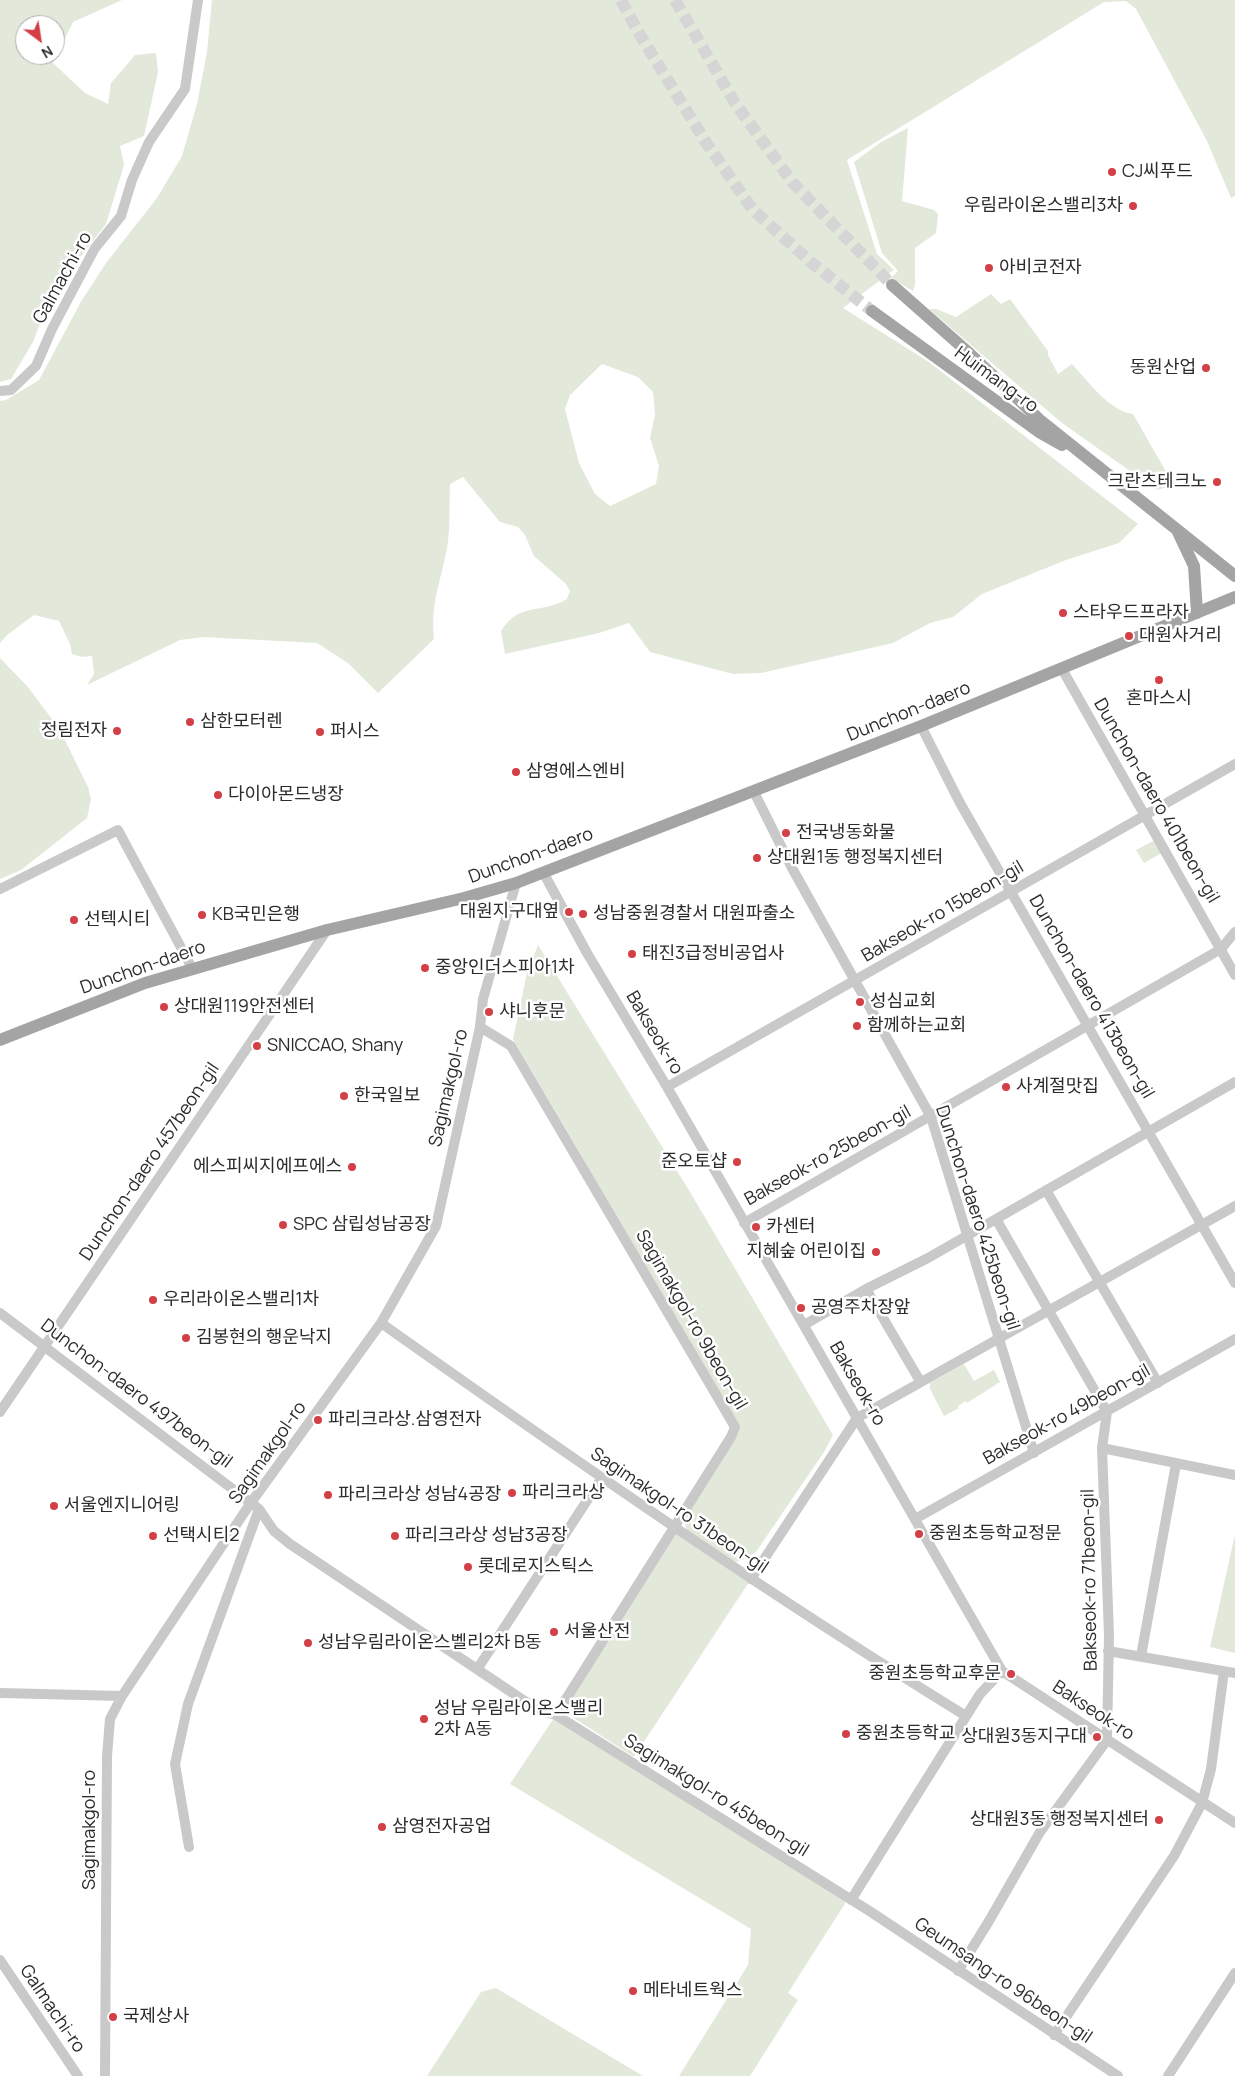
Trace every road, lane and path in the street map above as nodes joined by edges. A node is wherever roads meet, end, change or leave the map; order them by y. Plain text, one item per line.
1 (198, 0) edge
2 (892, 285) tunnel mouth
3 (872, 311) tunnel mouth
4 (0, 391) edge
5 (1105, 470) junction
6 (1176, 528) junction
7 (1235, 576) edge
8 (1235, 597) edge
9 (1197, 613) junction
10 (1062, 669) junction
11 (921, 726) junction
12 (1235, 764) edge
13 (754, 792) junction
14 (1146, 815) junction
15 (543, 872) junction
16 (516, 882) junction
17 (0, 889) edge
18 (1012, 891) junction
19 (327, 930) junction
20 (1235, 932) edge
21 (1221, 950) junction
22 (192, 968) junction
23 (1235, 975) edge
24 (855, 981) junction
25 (1089, 1026) junction
26 (480, 1027) junction
27 (0, 1040) edge
28 (1235, 1082) edge
29 (667, 1087) junction
30 (931, 1117) junction
31 (1149, 1131) junction
32 (1046, 1190) junction
33 (1235, 1206) edge
34 (996, 1219) junction
35 (744, 1223) junction
36 (1202, 1225) junction
37 (968, 1235) junction
38 (1100, 1283) junction
39 (1235, 1283) edge
40 (866, 1289) junction
41 (1048, 1312) junction
42 (0, 1313) edge
43 (380, 1323) junction
44 (804, 1325) junction
45 (999, 1338) junction
46 (1235, 1340) edge
47 (44, 1344) junction
48 (920, 1381) junction
49 (1158, 1383) junction
50 (0, 1412) edge
51 (1107, 1412) junction
52 (857, 1418) junction
53 (1102, 1448) junction
54 (1034, 1453) junction
55 (1176, 1464) junction
56 (1235, 1475) edge
57 (601, 1479) junction
58 (255, 1506) junction
59 (915, 1519) junction
60 (674, 1528) junction
61 (751, 1578) junction
62 (1108, 1651) junction
63 (1141, 1656) junction
64 (478, 1668) junction
65 (1224, 1670) junction
66 (1002, 1671) junction
67 (1235, 1673) edge
68 (0, 1693) edge
69 (122, 1696) junction
70 (556, 1715) junction
71 (966, 1716) junction
72 (1107, 1740) junction
73 (1202, 1803) junction
74 (1235, 1823) edge
75 (189, 1847) dead end
76 (851, 1900) junction
77 (871, 1912) joint
78 (0, 1960) edge
79 (958, 1971) junction
80 (1235, 1973) edge
81 (1054, 2035) junction
82 (78, 2076) edge
83 (105, 2076) edge
84 (1118, 2076) edge
85 (1168, 2076) edge

1 - 4 street, Galmachi-ro
2 - 5 main road, Huimang-ro
3 - 5 main road, Huimang-ro
5 - 6 main road, Huimang-ro
6 - 7 main road, Huimang-ro
6 - 9 main road
8 - 9 main road
9 - 10 main road, Dunchon-daero
10 - 11 main road, Dunchon-daero
10 - 14 street, Dunchon-daero 401beon-gil
11 - 13 main road, Dunchon-daero
11 - 18 street, Dunchon-daero 413beon-gil
12 - 14 street, Bakseok-ro 15beon-gil
13 - 15 main road, Dunchon-daero
13 - 24 street, Dunchon-daero 425beon-gil
14 - 18 street, Bakseok-ro 15beon-gil
14 - 21 street, Dunchon-daero 401beon-gil
15 - 16 main road, Dunchon-daero
15 - 29 street, Bakseok-ro
16 - 19 main road, Dunchon-daero
16 - 26 street, Sagimakgol-ro
17 - 22 street
18 - 24 street, Bakseok-ro 15beon-gil
18 - 25 street, Dunchon-daero 413beon-gil
19 - 22 main road, Dunchon-daero
19 - 47 street, Dunchon-daero 457beon-gil
20 - 21 street, Bakseok-ro 25beon-gil
21 - 23 street, Dunchon-daero 401beon-gil
21 - 25 street, Bakseok-ro 25beon-gil
22 - 27 main road, Dunchon-daero
24 - 29 street, Bakseok-ro 15beon-gil
24 - 30 street, Dunchon-daero 425beon-gil
25 - 30 street, Bakseok-ro 25beon-gil
25 - 31 street, Dunchon-daero 413beon-gil
26 - 43 street, Sagimakgol-ro
26 - 60 street, Sagimakgol-ro 9beon-gil
28 - 31 street
29 - 35 street, Bakseok-ro
30 - 35 street, Bakseok-ro 25beon-gil
30 - 37 street, Dunchon-daero 425beon-gil
31 - 32 street
31 - 36 street, Dunchon-daero 413beon-gil
32 - 34 street
32 - 38 street
33 - 36 street
34 - 37 street
34 - 41 street
35 - 44 street, Bakseok-ro
36 - 38 street
36 - 39 street, Dunchon-daero 413beon-gil
37 - 40 street
37 - 45 street, Dunchon-daero 425beon-gil
38 - 41 street
38 - 49 street
40 - 44 street
40 - 48 street
41 - 45 street
41 - 51 street
42 - 47 street, Dunchon-daero 497beon-gil
43 - 57 street, Sagimakgol-ro 31beon-gil
43 - 58 street, Sagimakgol-ro
44 - 52 street, Bakseok-ro
45 - 48 street
45 - 54 street, Dunchon-daero 425beon-gil
46 - 49 street, Bakseok-ro 49beon-gil
47 - 50 street, Dunchon-daero 457beon-gil
47 - 58 street, Dunchon-daero 497beon-gil
48 - 52 street
49 - 51 street, Bakseok-ro 49beon-gil
51 - 53 street, Bakseok-ro 71beon-gil
51 - 54 street, Bakseok-ro 49beon-gil
52 - 59 street, Bakseok-ro
52 - 61 street
53 - 55 street
53 - 62 street, Bakseok-ro 71beon-gil
54 - 59 street, Bakseok-ro 49beon-gil
55 - 56 street
55 - 63 street
57 - 60 street, Sagimakgol-ro 31beon-gil
57 - 64 street
58 - 64 street, Sagimakgol-ro 45beon-gil
58 - 69 street, Sagimakgol-ro
58 - 75 street
59 - 66 street, Bakseok-ro
60 - 61 street, Sagimakgol-ro 31beon-gil
60 - 70 street, Sagimakgol-ro 9beon-gil
61 - 71 street, Sagimakgol-ro 31beon-gil
62 - 63 street
62 - 72 street, Bakseok-ro 71beon-gil
63 - 65 street
64 - 70 street, Sagimakgol-ro 45beon-gil
65 - 67 street
65 - 73 street
66 - 71 street
66 - 72 street, Bakseok-ro
68 - 69 street
69 - 83 street, Sagimakgol-ro
70 - 76 street, Sagimakgol-ro 45beon-gil
71 - 76 street
72 - 73 street, Bakseok-ro
72 - 79 street
73 - 74 street, Bakseok-ro
73 - 81 street
76 - 77 street, Sagimakgol-ro 45beon-gil
77 - 79 street, Geumsang-ro 96beon-gil
78 - 82 street, Galmachi-ro
79 - 81 street, Geumsang-ro 96beon-gil
80 - 85 street
81 - 84 street, Geumsang-ro 96beon-gil

